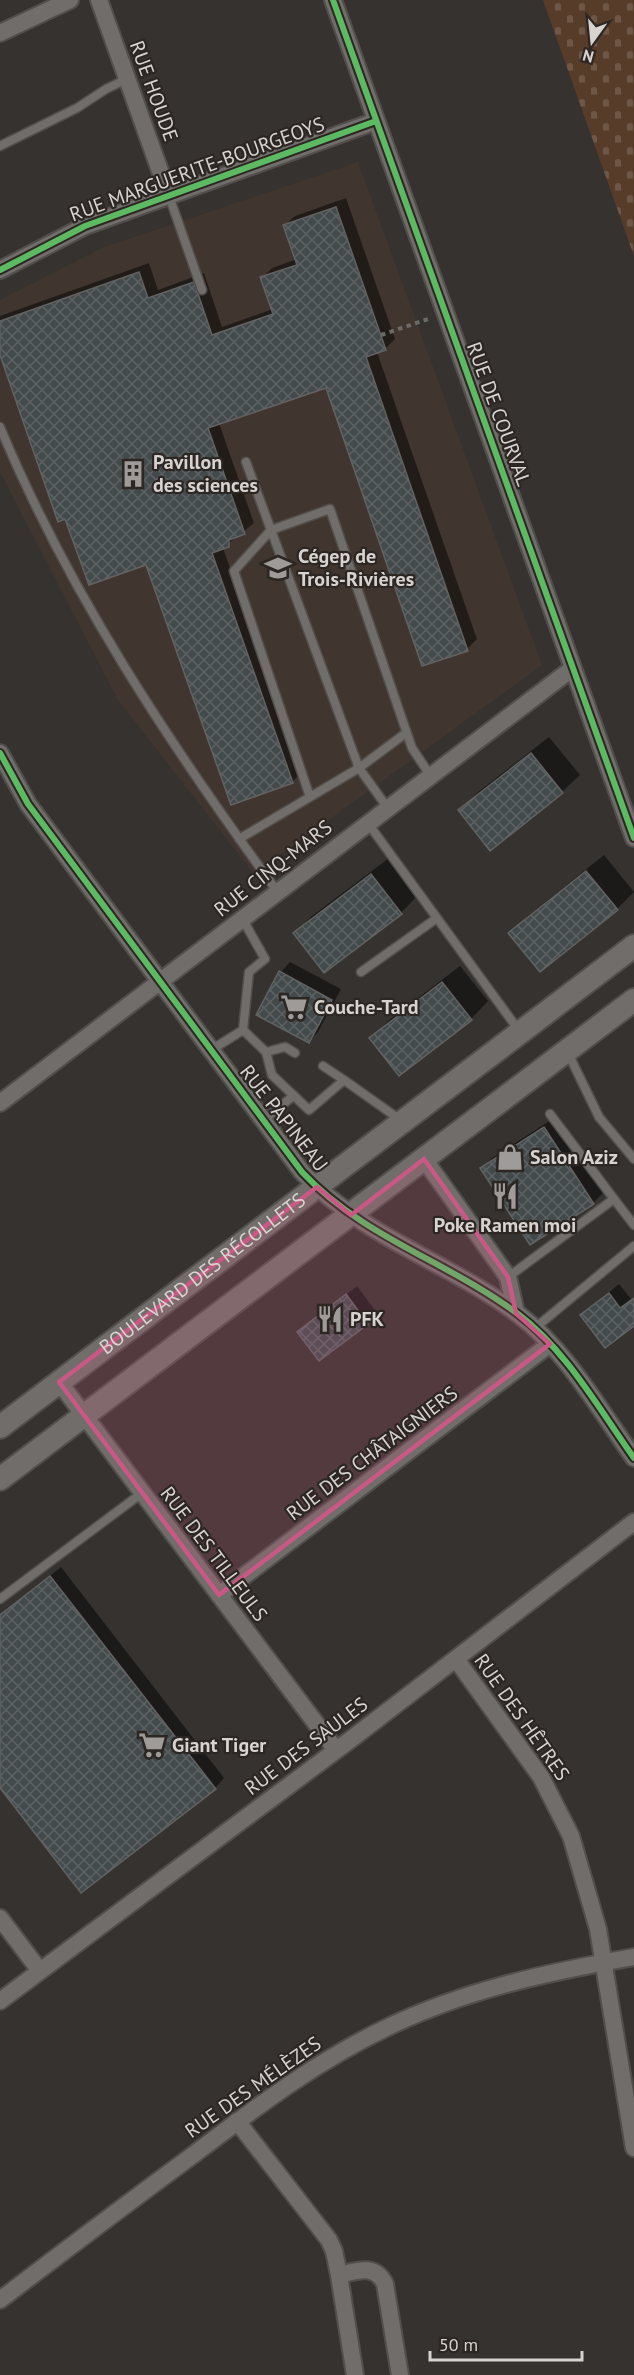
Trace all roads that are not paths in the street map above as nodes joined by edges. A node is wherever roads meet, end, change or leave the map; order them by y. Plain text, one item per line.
1 (70, 0) edge
2 (99, 0) edge
3 (333, 0) edge
4 (0, 33) edge
5 (127, 79) junction
6 (376, 121) junction
7 (0, 146) edge
8 (169, 196) junction
9 (0, 270) edge
10 (202, 290) dead end
11 (0, 427) edge
12 (246, 462) dead end
13 (271, 530) junction
14 (573, 668) junction
15 (406, 733) junction
16 (0, 753) edge
17 (359, 768) junction
18 (430, 775) junction
19 (310, 797) junction
20 (387, 807) junction
21 (367, 822) junction
22 (634, 838) edge
23 (239, 839) junction
24 (277, 891) junction
25 (242, 918) junction
26 (437, 918) junction
27 (634, 946) edge
28 (361, 972) dead end
29 (160, 982) junction
30 (634, 1000) edge
31 (243, 1030) junction
32 (520, 1032) junction
33 (211, 1050) junction
34 (567, 1051) junction
35 (266, 1052) junction
36 (295, 1053) dead end
37 (323, 1066) dead end
38 (344, 1080) junction
39 (293, 1096) junction
40 (0, 1103) edge
41 (550, 1114) dead end
42 (263, 1121) junction
43 (402, 1122) junction
44 (634, 1159) edge
45 (424, 1160) junction
46 (317, 1187) junction
47 (614, 1199) junction
48 (351, 1215) junction
49 (634, 1225) edge
50 (634, 1246) edge
51 (508, 1277) junction
52 (516, 1313) junction
53 (535, 1328) junction
54 (550, 1344) junction
55 (59, 1382) junction
56 (84, 1416) junction
57 (0, 1427) edge
58 (634, 1458) edge
59 (0, 1479) edge
60 (142, 1492) junction
61 (634, 1522) edge
62 (219, 1595) junction
63 (0, 1599) edge
64 (456, 1659) junction
65 (336, 1750) junction
66 (0, 1918) edge
67 (634, 1957) edge
68 (604, 1963) junction
69 (40, 1971) junction
70 (0, 2001) edge
71 (237, 2121) junction
72 (634, 2148) edge
73 (339, 2274) junction
74 (0, 2300) edge
75 (355, 2375) edge
76 (400, 2375) edge

1 - 4 street
2 - 5 street, RUE HOUDE
3 - 6 street, RUE DE COURVAL
5 - 7 lane
5 - 8 street, RUE HOUDE
6 - 8 street, RUE MARGUERITE-BOURGEOYS
6 - 14 street, RUE DE COURVAL
8 - 9 street, RUE MARGUERITE-BOURGEOYS
8 - 10 lane
11 - 23 lane
12 - 13 lane
13 - 15 lane
13 - 17 lane
13 - 19 lane
14 - 18 street, RUE CINQ-MARS
14 - 22 street, RUE DE COURVAL
15 - 17 lane
15 - 18 lane
16 - 29 street, RUE PAPINEAU
17 - 19 lane
17 - 20 lane
18 - 20 street, RUE CINQ-MARS
19 - 23 lane
20 - 21 street, RUE CINQ-MARS
21 - 24 street, RUE CINQ-MARS
21 - 26 lane
23 - 24 lane
24 - 25 street, RUE CINQ-MARS
25 - 29 street, RUE CINQ-MARS
25 - 31 lane
26 - 28 lane
26 - 32 lane
27 - 32 main road, BOULEVARD DES RÉCOLLETS
29 - 33 street, RUE PAPINEAU
29 - 40 street, RUE CINQ-MARS
30 - 34 main road
31 - 33 lane
31 - 35 lane
32 - 43 main road, BOULEVARD DES RÉCOLLETS
33 - 42 street, RUE PAPINEAU
34 - 44 lane
34 - 45 main road
35 - 36 lane
35 - 39 lane
37 - 38 lane
38 - 39 lane
38 - 43 lane
39 - 42 lane
41 - 47 lane
42 - 46 street, RUE PAPINEAU
43 - 46 main road, BOULEVARD DES RÉCOLLETS
45 - 48 main road
45 - 51 street
46 - 48 street, RUE PAPINEAU
46 - 55 main road, BOULEVARD DES RÉCOLLETS
47 - 49 lane
47 - 51 lane
48 - 52 street, RUE PAPINEAU
48 - 56 main road
50 - 53 lane
51 - 52 street
52 - 53 street, RUE PAPINEAU
53 - 54 street, RUE PAPINEAU
54 - 58 street, RUE PAPINEAU
54 - 62 street, RUE DES CHÂTAIGNIERS
55 - 56 street, RUE DES TILLEULS
55 - 57 main road, BOULEVARD DES RÉCOLLETS
56 - 59 main road
56 - 60 street, RUE DES TILLEULS
60 - 62 street, RUE DES TILLEULS
60 - 63 lane
61 - 64 street, RUE DES SAULES
62 - 65 street, RUE DES TILLEULS
64 - 65 street, RUE DES SAULES
64 - 68 street, RUE DES HÊTRES
65 - 69 street, RUE DES SAULES
66 - 69 street
67 - 68 street, RUE DES MÉLÈZES
68 - 71 street, RUE DES MÉLÈZES
68 - 72 street, RUE DES HÊTRES
69 - 70 street, RUE DES SAULES
71 - 73 street
71 - 74 street, RUE DES MÉLÈZES
73 - 75 street
73 - 76 street

